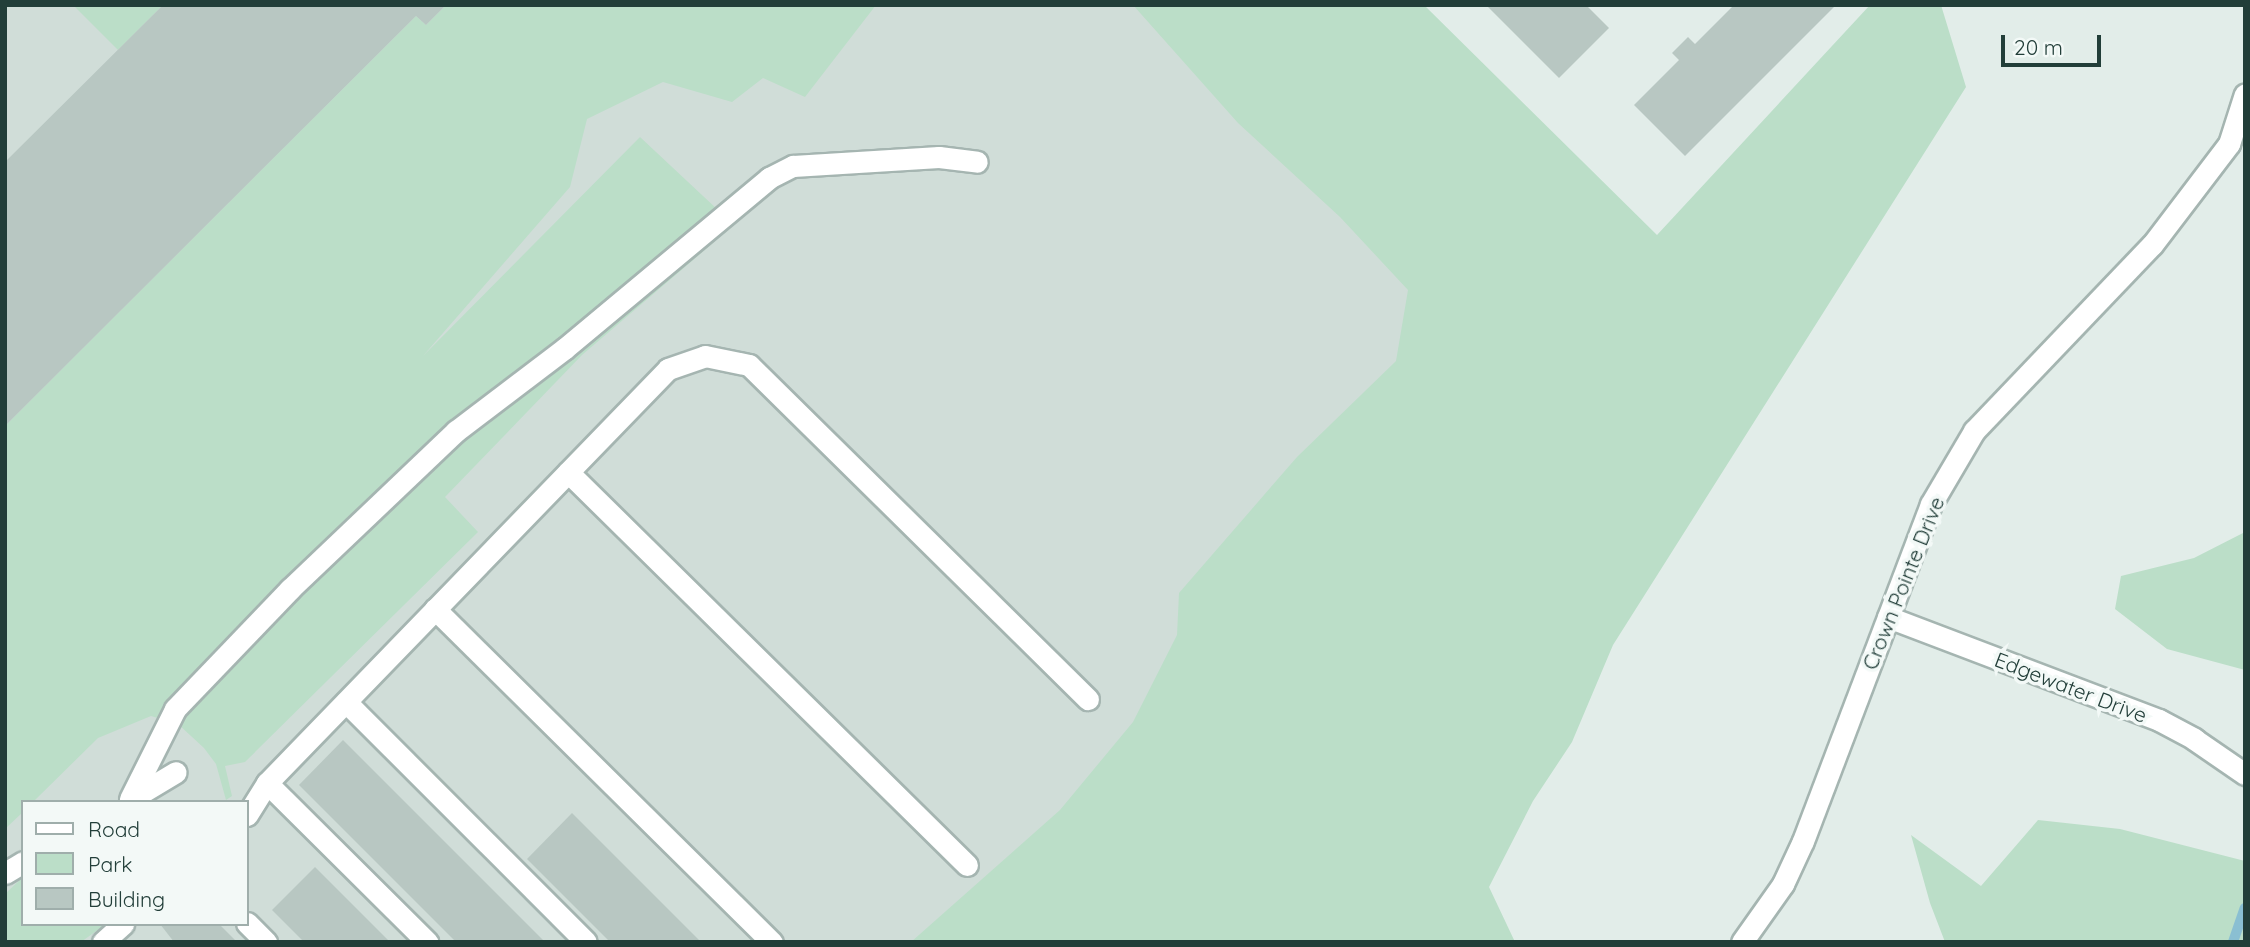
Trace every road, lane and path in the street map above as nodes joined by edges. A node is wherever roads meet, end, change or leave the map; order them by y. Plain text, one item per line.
1 (2245, 94) edge
2 (977, 162) dead end
3 (568, 472) junction
4 (435, 609) junction
5 (1888, 617) junction
6 (1088, 699) dead end
7 (346, 702) junction
8 (176, 772) dead end
9 (2245, 774) edge
10 (267, 783) junction
11 (129, 800) edge
12 (130, 800) edge
13 (248, 813) edge
14 (21, 863) edge
15 (967, 865) dead end
16 (5, 873) edge
17 (248, 924) edge
18 (266, 942) edge
19 (427, 942) edge
20 (586, 942) edge
21 (772, 942) edge
22 (1742, 942) edge

1 - 5 street, Crown Pointe Drive
2 - 11 street
3 - 4 street
3 - 6 street
3 - 15 street
4 - 7 street
4 - 21 street
5 - 9 street, Edgewater Drive
5 - 22 street, Crown Pointe Drive
7 - 10 street
7 - 20 street
8 - 12 street
10 - 13 street
10 - 19 street
14 - 16 street
17 - 18 street

